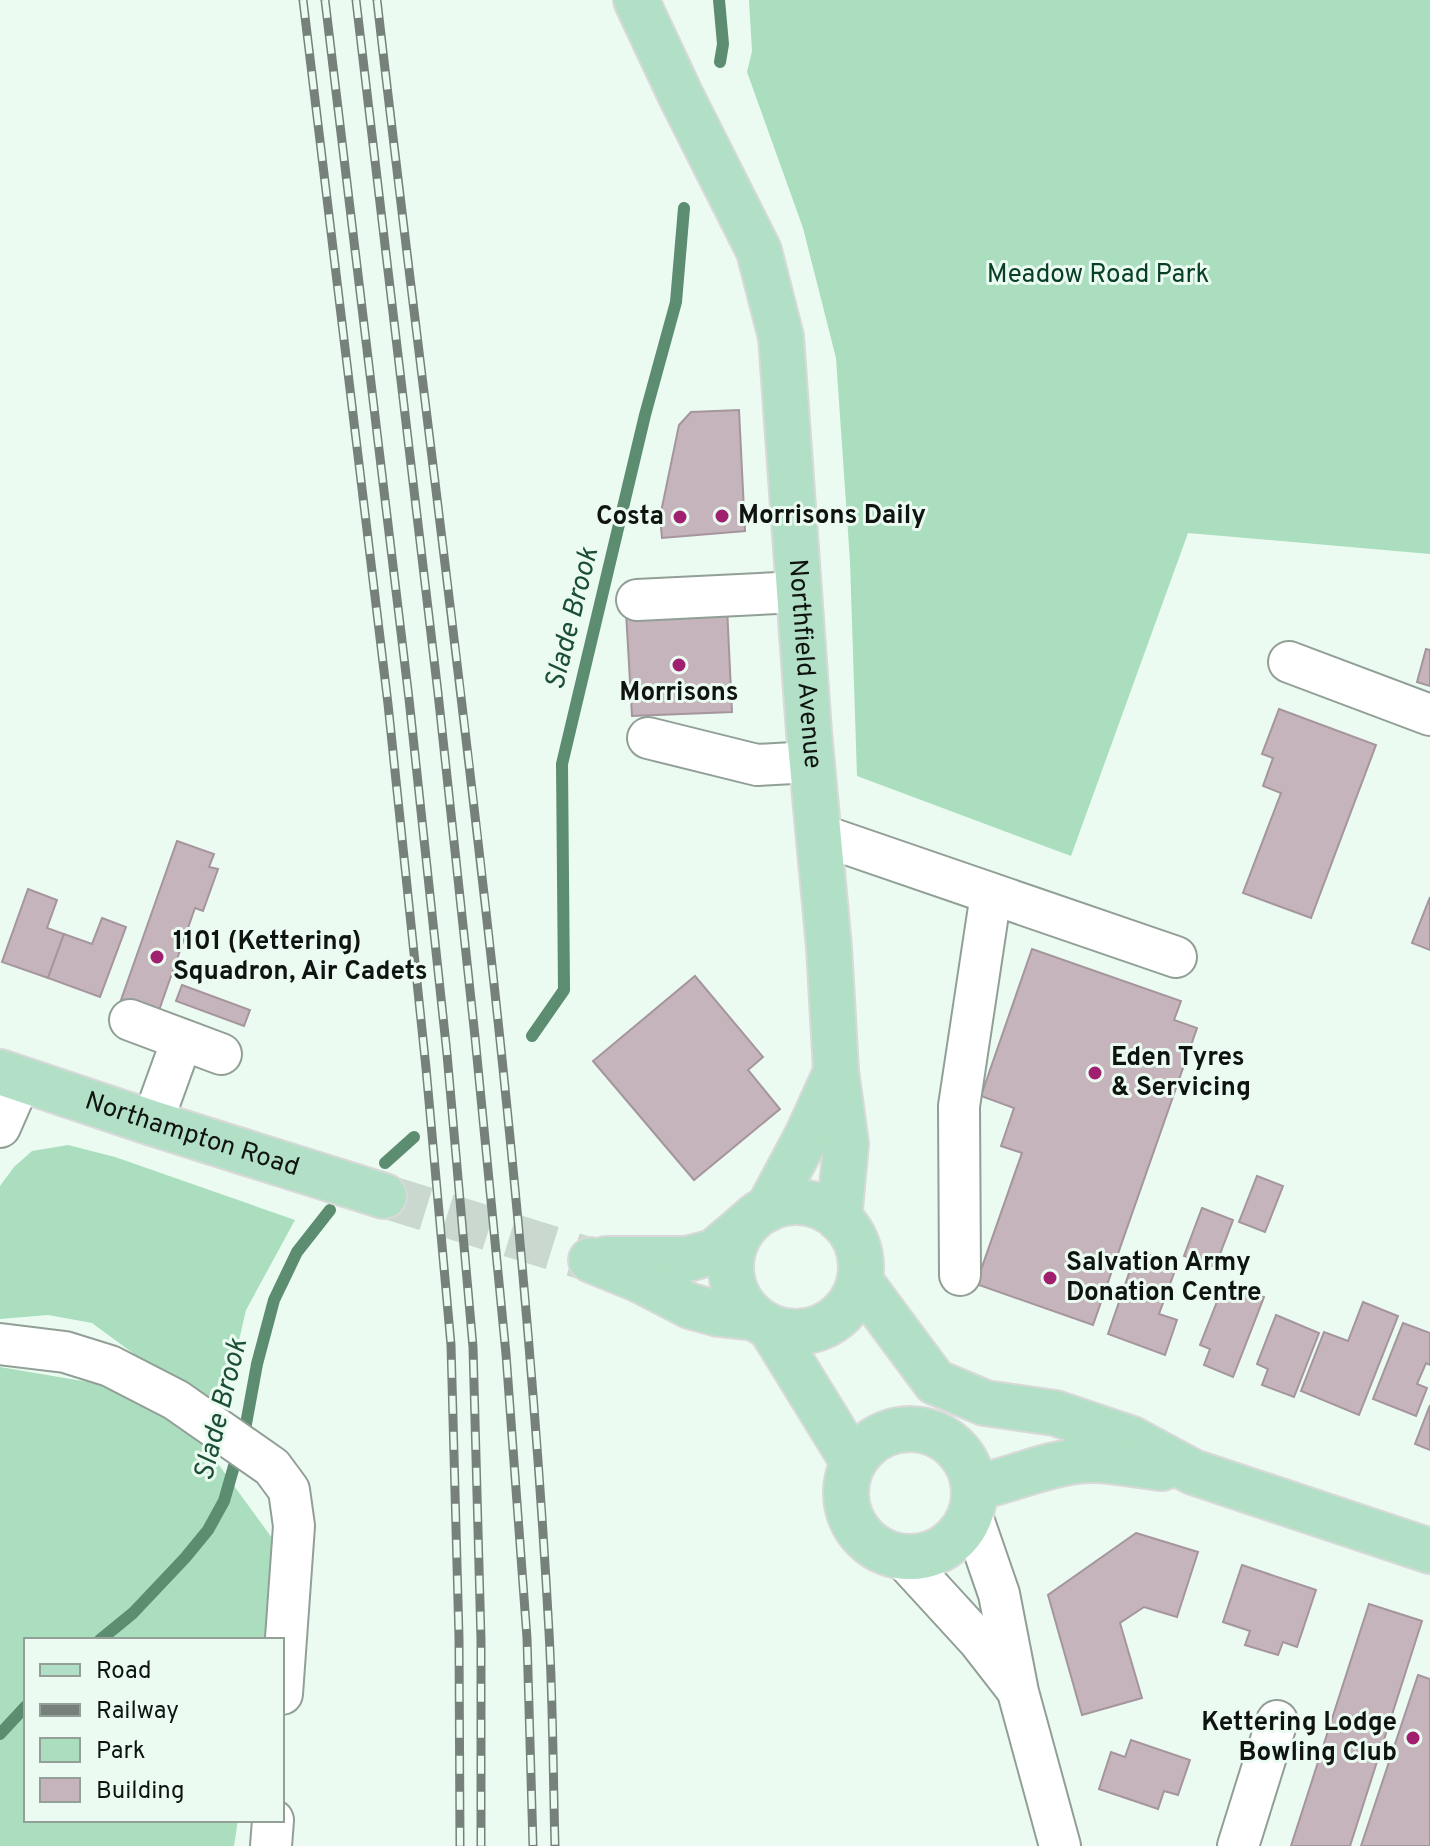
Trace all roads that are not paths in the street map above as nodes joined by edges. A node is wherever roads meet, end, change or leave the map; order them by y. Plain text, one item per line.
1 (636, 0) edge
2 (798, 592) junction
3 (637, 600) dead end
4 (1289, 662) dead end
5 (1430, 715) edge
6 (648, 738) dead end
7 (811, 762) junction
8 (818, 834) junction
9 (991, 894) junction
10 (1176, 957) dead end
11 (130, 1020) dead end
12 (182, 1040) junction
13 (221, 1054) dead end
14 (836, 1071) junction
15 (11, 1075) edge
16 (152, 1123) junction
17 (0, 1127) edge
18 (384, 1196) tunnel mouth
19 (760, 1214) junction
20 (839, 1219) junction
21 (960, 1275) dead end
22 (860, 1281) junction
23 (763, 1322) junction
24 (0, 1344) edge
25 (935, 1382) junction
26 (985, 1403) junction
27 (935, 1435) junction
28 (853, 1462) junction
29 (1193, 1472) junction
30 (972, 1500) junction
31 (1430, 1551) edge
32 (902, 1557) junction
33 (284, 1666) edge
34 (1018, 1692) junction
35 (1277, 1721) dead end
36 (273, 1822) edge
37 (271, 1846) edge
38 (1060, 1846) edge
39 (1238, 1846) edge

1 - 2 main road, Northfield Avenue
2 - 3 street
2 - 7 main road, Northfield Avenue
4 - 5 street
6 - 7 street
7 - 8 main road, Northfield Avenue
8 - 9 street
8 - 14 main road, Northfield Avenue
9 - 10 street
9 - 21 street
11 - 12 street
12 - 13 street
12 - 16 street
14 - 19 main road, Northfield Avenue
14 - 20 main road, Northfield Avenue
15 - 16 main road, Northampton Road
15 - 17 street
16 - 18 main road, Northampton Road
19 - 20 main road
19 - 23 main road
19 - 23 main road
20 - 22 main road
22 - 23 main road
22 - 25 main road
23 - 28 main road
24 - 33 street
25 - 26 main road
25 - 27 main road
26 - 27 main road
26 - 29 main road
27 - 28 main road
27 - 30 main road
28 - 32 main road
29 - 30 main road
29 - 31 main road
30 - 32 main road
30 - 34 street
32 - 34 street
34 - 38 street
35 - 39 street
36 - 37 street

